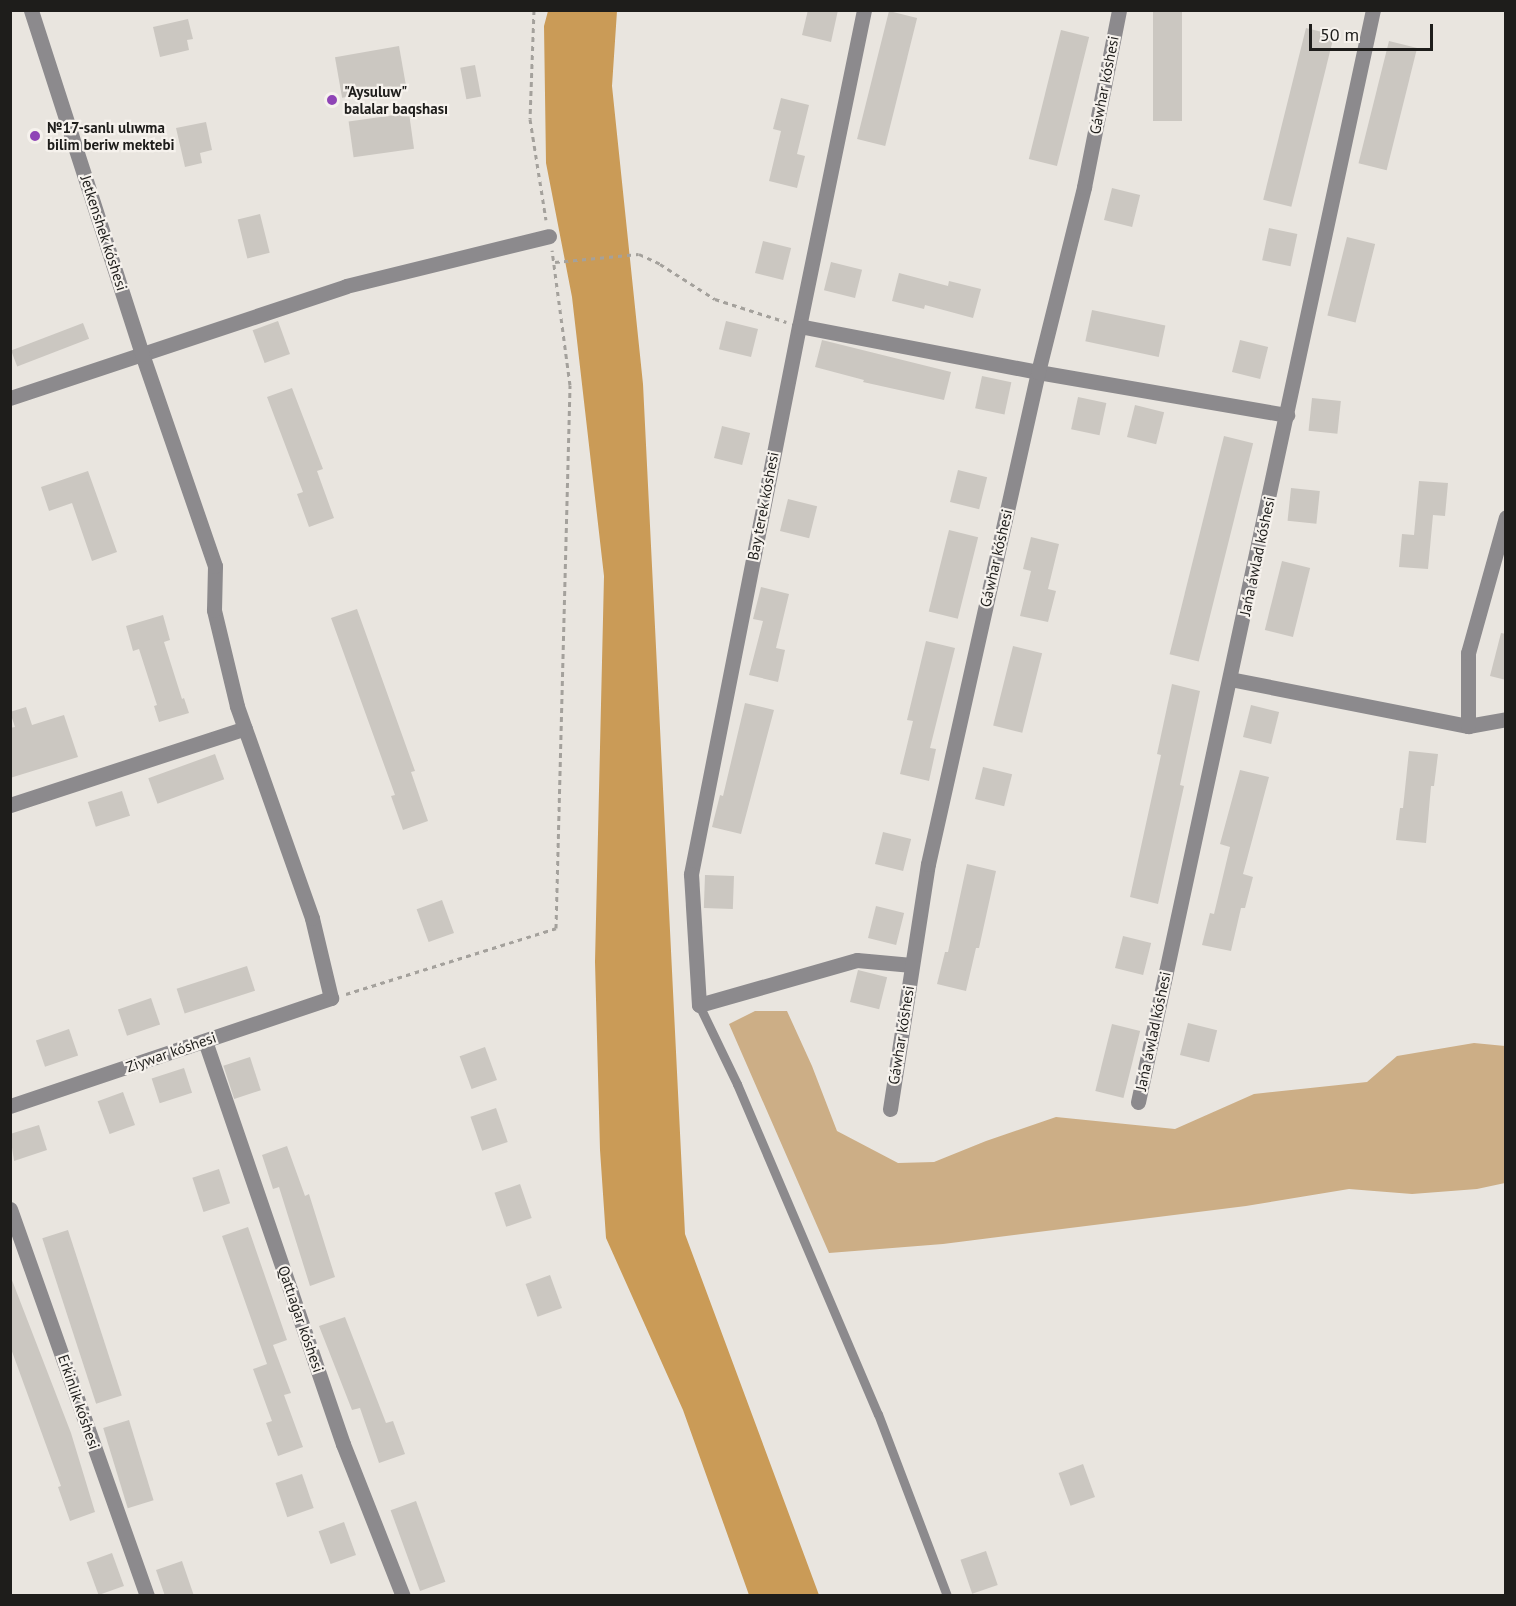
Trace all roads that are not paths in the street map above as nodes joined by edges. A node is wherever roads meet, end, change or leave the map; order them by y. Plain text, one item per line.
1 (31, 10) edge
2 (864, 10) edge
3 (1119, 10) edge
4 (1373, 10) edge
5 (549, 236) road end
6 (798, 326) junction
7 (142, 354) junction
8 (1038, 372) junction
9 (10, 398) edge
10 (1287, 415) junction
11 (1506, 517) edge
12 (1230, 679) junction
13 (1506, 719) edge
14 (1468, 726) junction
15 (245, 728) junction
16 (10, 805) edge
17 (912, 965) junction
18 (331, 998) joint
19 (699, 1005) junction
20 (205, 1041) junction
21 (1138, 1102) dead end
22 (10, 1106) edge
23 (890, 1109) dead end
24 (10, 1209) edge
25 (147, 1596) edge
26 (403, 1596) edge
27 (947, 1596) edge

1 - 7 street, Jetkenshek kóshesi
2 - 6 street, Bay terek kóshesi
3 - 8 street, Gáwhar kóshesi
4 - 10 street, Jańa áwlad kóshesi
5 - 7 street
6 - 8 street
6 - 19 street, Bay terek kóshesi
7 - 9 street
7 - 15 street, Jetkenshek kóshesi
8 - 10 street
8 - 17 street, Gáwhar kóshesi
10 - 12 street, Jańa áwlad kóshesi
11 - 14 street
12 - 14 street
12 - 21 street, Jańa áwlad kóshesi
13 - 14 street
15 - 16 street
15 - 18 street, Jetkenshek kóshesi
17 - 19 street
17 - 23 street, Gáwhar kóshesi
18 - 20 street, Ziywar kóshesi
19 - 27 lane
20 - 22 street, Ziywar kóshesi
20 - 26 street, Qattıaǵar kóshesi
24 - 25 street, Erkinlik kóshesi

